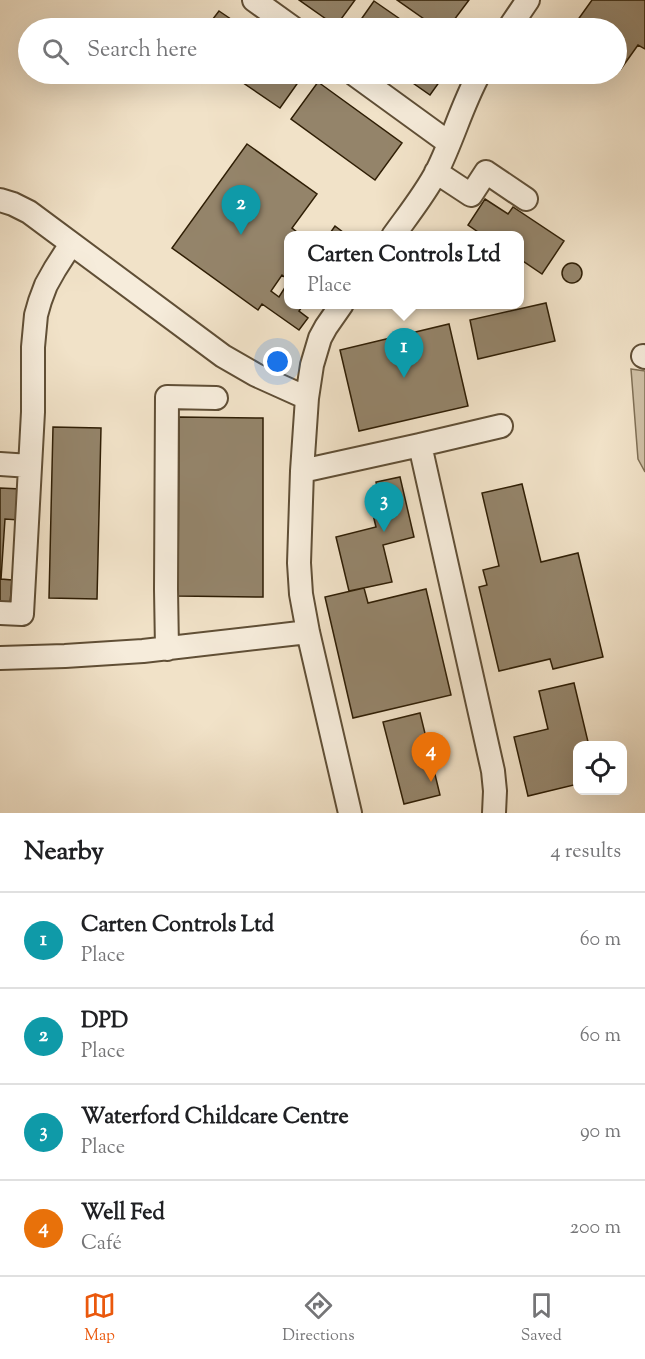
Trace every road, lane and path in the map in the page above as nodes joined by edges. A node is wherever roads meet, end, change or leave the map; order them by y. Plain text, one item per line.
1 (254, 0) edge
2 (526, 1) edge
3 (279, 18) edge
4 (515, 18) edge
5 (368, 84) edge
6 (474, 84) edge
7 (449, 143) junction
8 (436, 172) junction
9 (526, 199) dead end
10 (0, 200) edge
11 (397, 231) edge
12 (71, 244) junction
13 (339, 309) edge
14 (216, 398) dead end
15 (307, 398) junction
16 (501, 426) dead end
17 (420, 445) junction
18 (0, 464) edge
19 (30, 466) junction
20 (302, 471) junction
21 (0, 613) edge
22 (308, 632) junction
23 (167, 649) junction
24 (0, 658) edge
25 (350, 813) edge
26 (494, 813) edge

1 - 3 street
2 - 4 street
5 - 7 street
6 - 7 street
7 - 8 street
8 - 9 street
8 - 11 street
10 - 12 street
12 - 15 street
12 - 19 street
13 - 15 street
14 - 23 street
15 - 20 street
16 - 17 street
17 - 20 street
17 - 26 street
18 - 19 street
19 - 21 street
20 - 22 street
22 - 23 street
22 - 25 street
23 - 24 street

